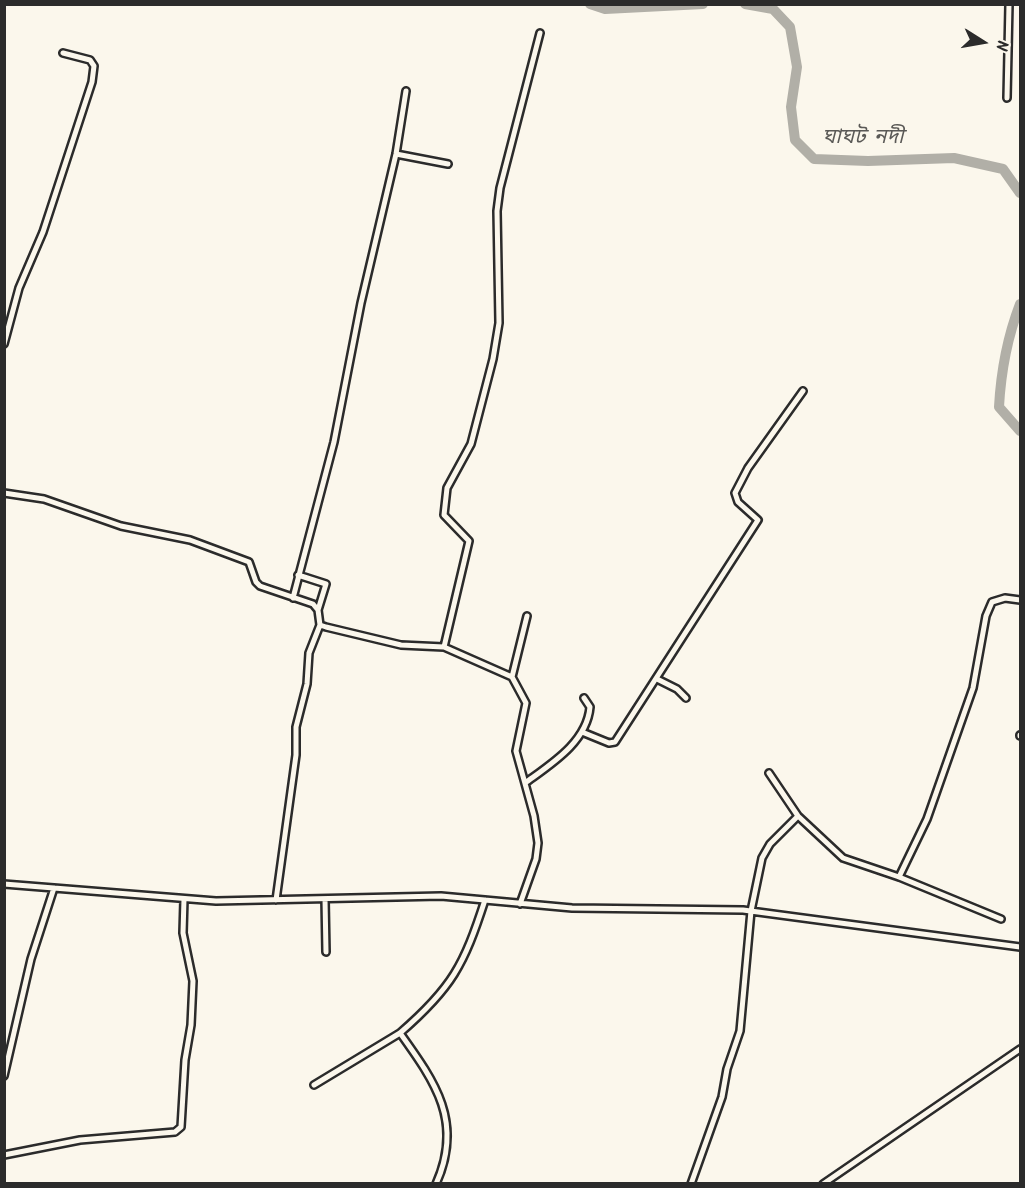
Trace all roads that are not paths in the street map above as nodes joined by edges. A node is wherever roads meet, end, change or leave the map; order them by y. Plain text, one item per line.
1 (1009, 4) edge
2 (540, 33) dead end
3 (63, 53) dead end
4 (406, 91) dead end
5 (1007, 98) dead end
6 (396, 154) junction
7 (448, 164) dead end
8 (4, 344) edge
9 (803, 391) dead end
10 (4, 493) edge
11 (298, 575) junction
12 (292, 598) junction
13 (1020, 600) edge
14 (318, 610) junction
15 (527, 616) dead end
16 (320, 625) junction
17 (444, 647) junction
18 (512, 677) junction
19 (657, 679) junction
20 (584, 698) dead end
21 (687, 698) dead end
22 (582, 732) junction
23 (769, 773) dead end
24 (525, 783) junction
25 (798, 816) junction
26 (899, 877) junction
27 (4, 884) edge
28 (54, 888) junction
29 (184, 899) junction
30 (325, 899) junction
31 (276, 900) junction
32 (485, 900) junction
33 (520, 904) junction
34 (751, 911) junction
35 (1001, 919) dead end
36 (1020, 947) edge
37 (326, 952) dead end
38 (400, 1033) junction
39 (1020, 1049) edge
40 (4, 1076) edge
41 (314, 1085) dead end
42 (4, 1155) edge
43 (436, 1184) edge
44 (692, 1184) edge
45 (824, 1184) edge

1 - 5 street
2 - 17 street
3 - 8 street
4 - 6 street
6 - 7 street
6 - 11 street
9 - 19 street
10 - 12 street
11 - 12 street
11 - 14 street
12 - 14 street
13 - 26 street
14 - 16 street
15 - 18 street
16 - 17 street
16 - 31 street
17 - 18 street
18 - 24 street
19 - 21 street
19 - 22 street
20 - 22 street
22 - 24 street
23 - 25 street
24 - 33 street
25 - 26 street
25 - 34 street
26 - 35 street
27 - 28 street
28 - 29 street
28 - 40 street
29 - 31 street
29 - 42 street
30 - 31 street
30 - 32 street
30 - 37 street
32 - 33 street
32 - 38 street
33 - 34 street
34 - 36 street
34 - 44 street
38 - 41 street
38 - 43 street
39 - 45 street

